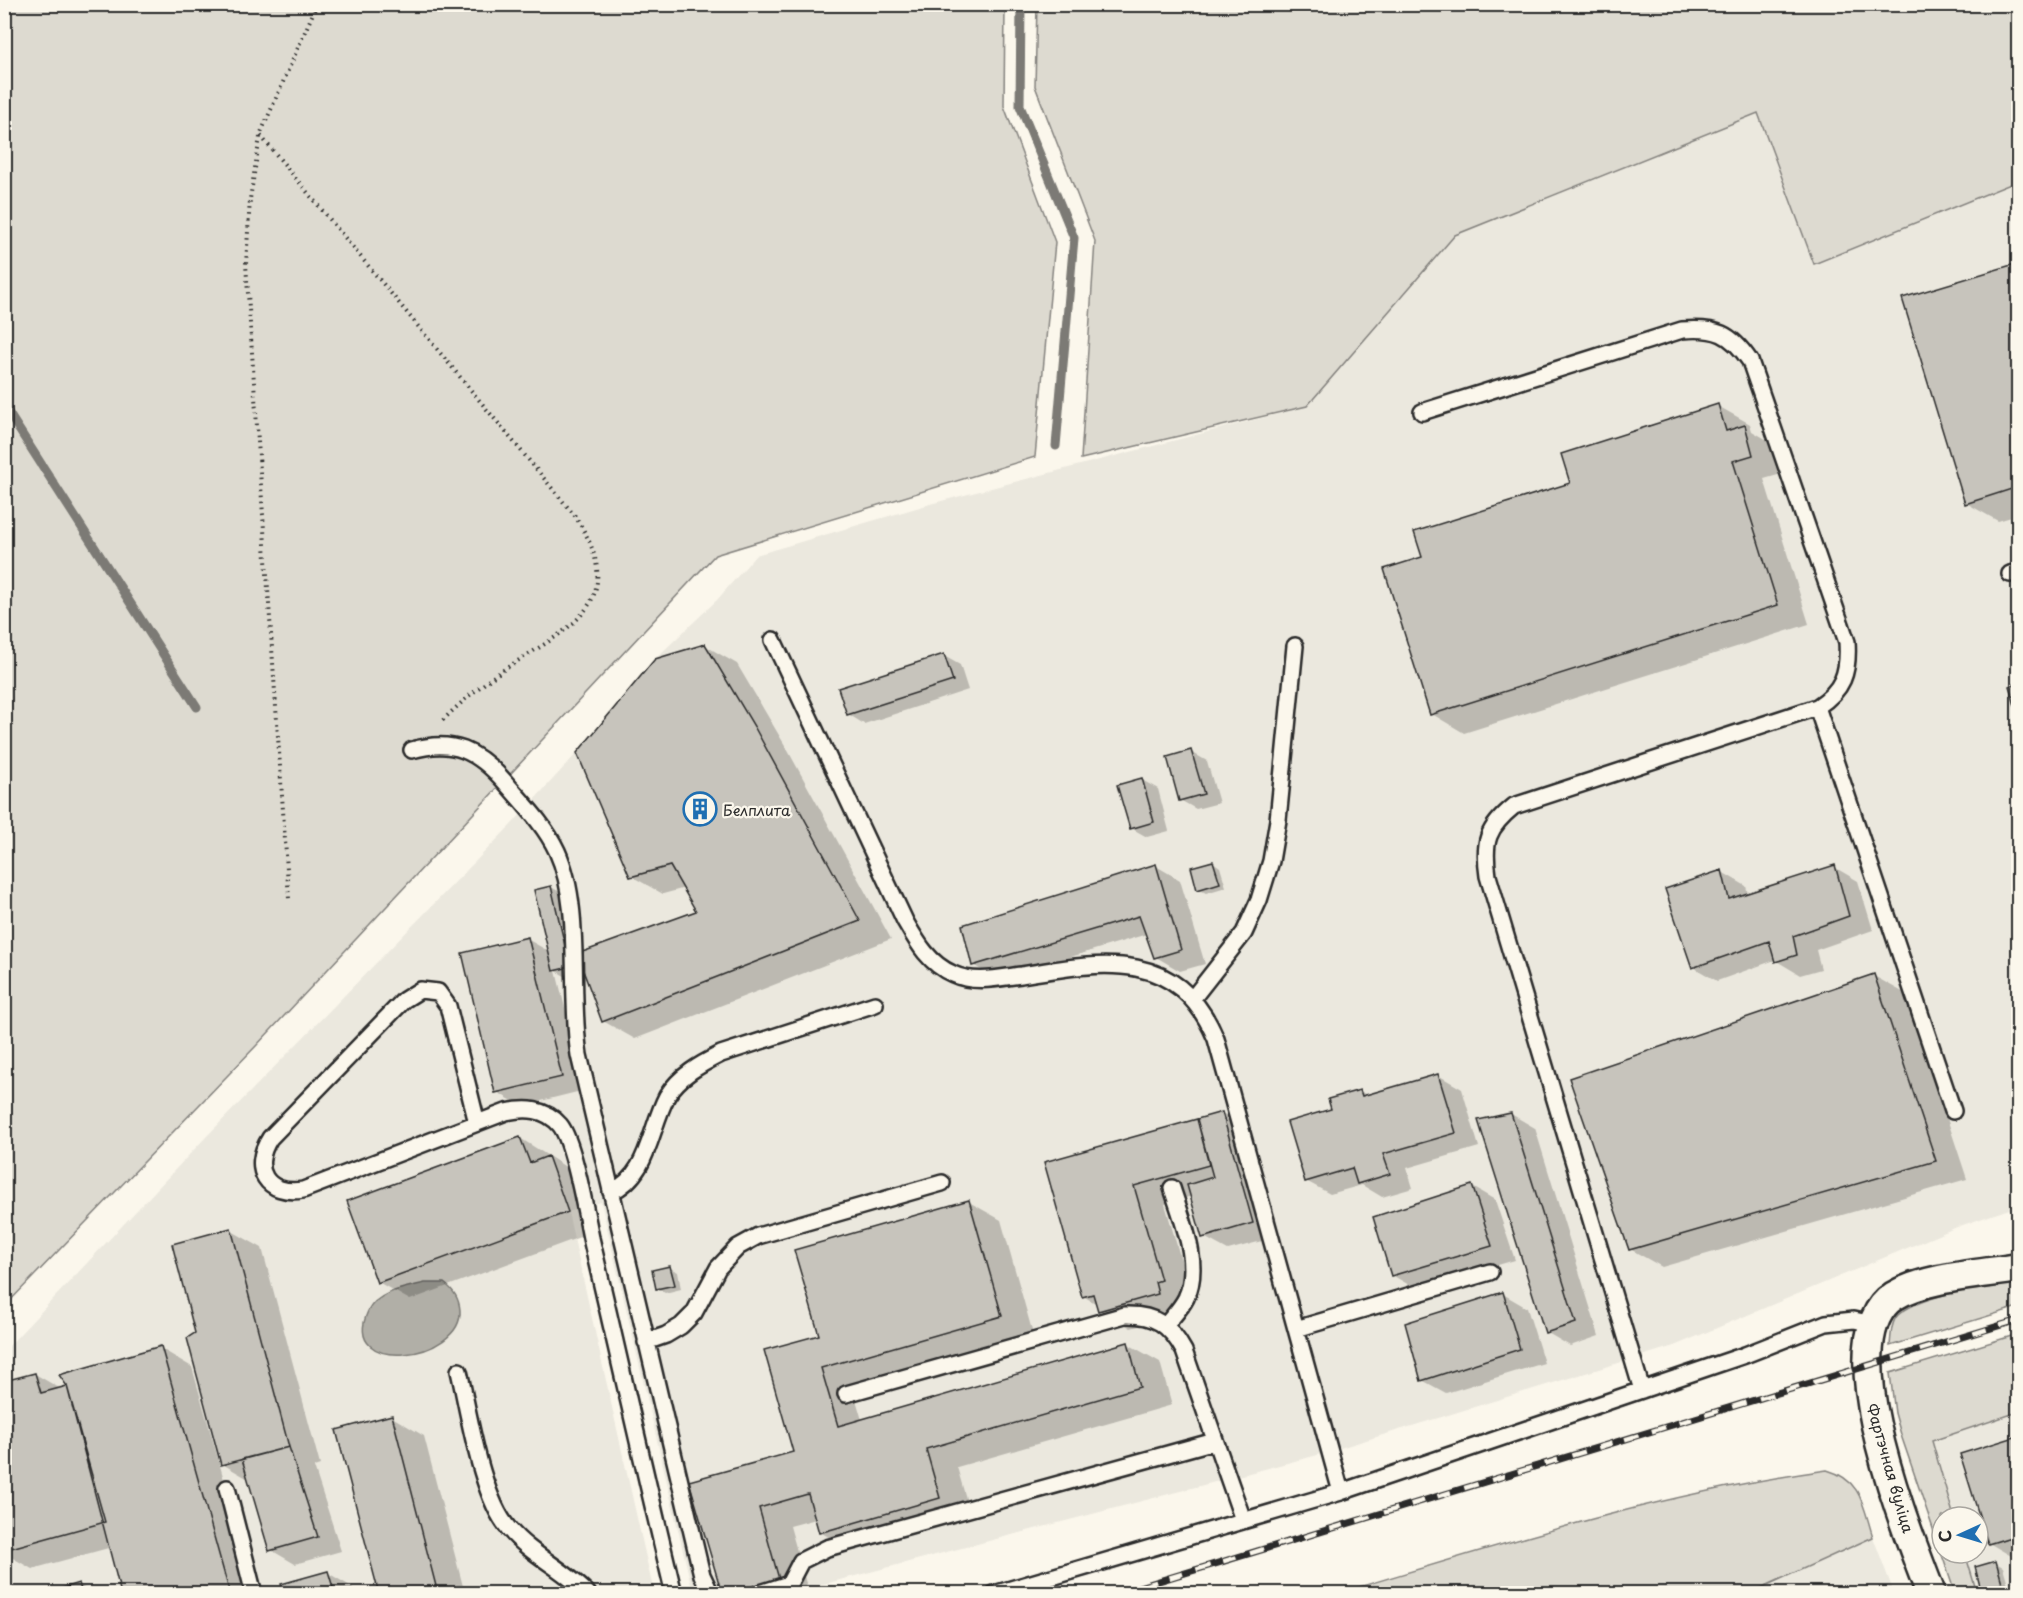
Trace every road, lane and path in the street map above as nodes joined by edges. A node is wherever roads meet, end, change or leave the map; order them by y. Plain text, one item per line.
1 (318, 4) edge
2 (260, 135) junction
3 (1422, 411) dead end
4 (773, 640) dead end
5 (1295, 646) dead end
6 (1817, 707) junction
7 (412, 750) joint
8 (289, 899) dead end
9 (1193, 998) junction
10 (875, 1004) dead end
11 (1953, 1111) dead end
12 (477, 1123) junction
13 (942, 1184) dead end
14 (1173, 1188) dead end
15 (611, 1192) junction
16 (2019, 1268) edge
17 (1490, 1272) dead end
18 (1874, 1324) junction
19 (1166, 1325) junction
20 (1296, 1329) junction
21 (646, 1342) junction
22 (459, 1371) dead end
23 (1642, 1390) junction
24 (846, 1394) dead end
25 (1215, 1441) junction
26 (227, 1488) dead end
27 (1341, 1492) junction
28 (1243, 1520) junction
29 (789, 1589) edge
30 (254, 1593) edge
31 (588, 1593) edge
32 (674, 1593) edge
33 (711, 1593) edge
34 (757, 1593) edge
35 (994, 1593) edge
36 (1931, 1593) edge

1 - 2 path
2 - 7 path
2 - 8 path
3 - 6 lane
4 - 9 lane
5 - 9 lane
6 - 11 lane
6 - 23 lane
7 - 15 lane
9 - 20 lane
10 - 15 lane
12 - 12 lane
12 - 32 lane
13 - 21 lane
14 - 19 lane
15 - 21 lane
16 - 18 street, Фартэчная вуліца
17 - 20 lane
18 - 23 lane
18 - 36 street, Фартэчная вуліца
19 - 24 lane
19 - 25 lane
20 - 27 lane
21 - 33 lane
22 - 31 lane
23 - 27 lane
25 - 28 lane
25 - 29 lane
26 - 30 lane
27 - 28 lane
28 - 35 lane
29 - 34 lane

